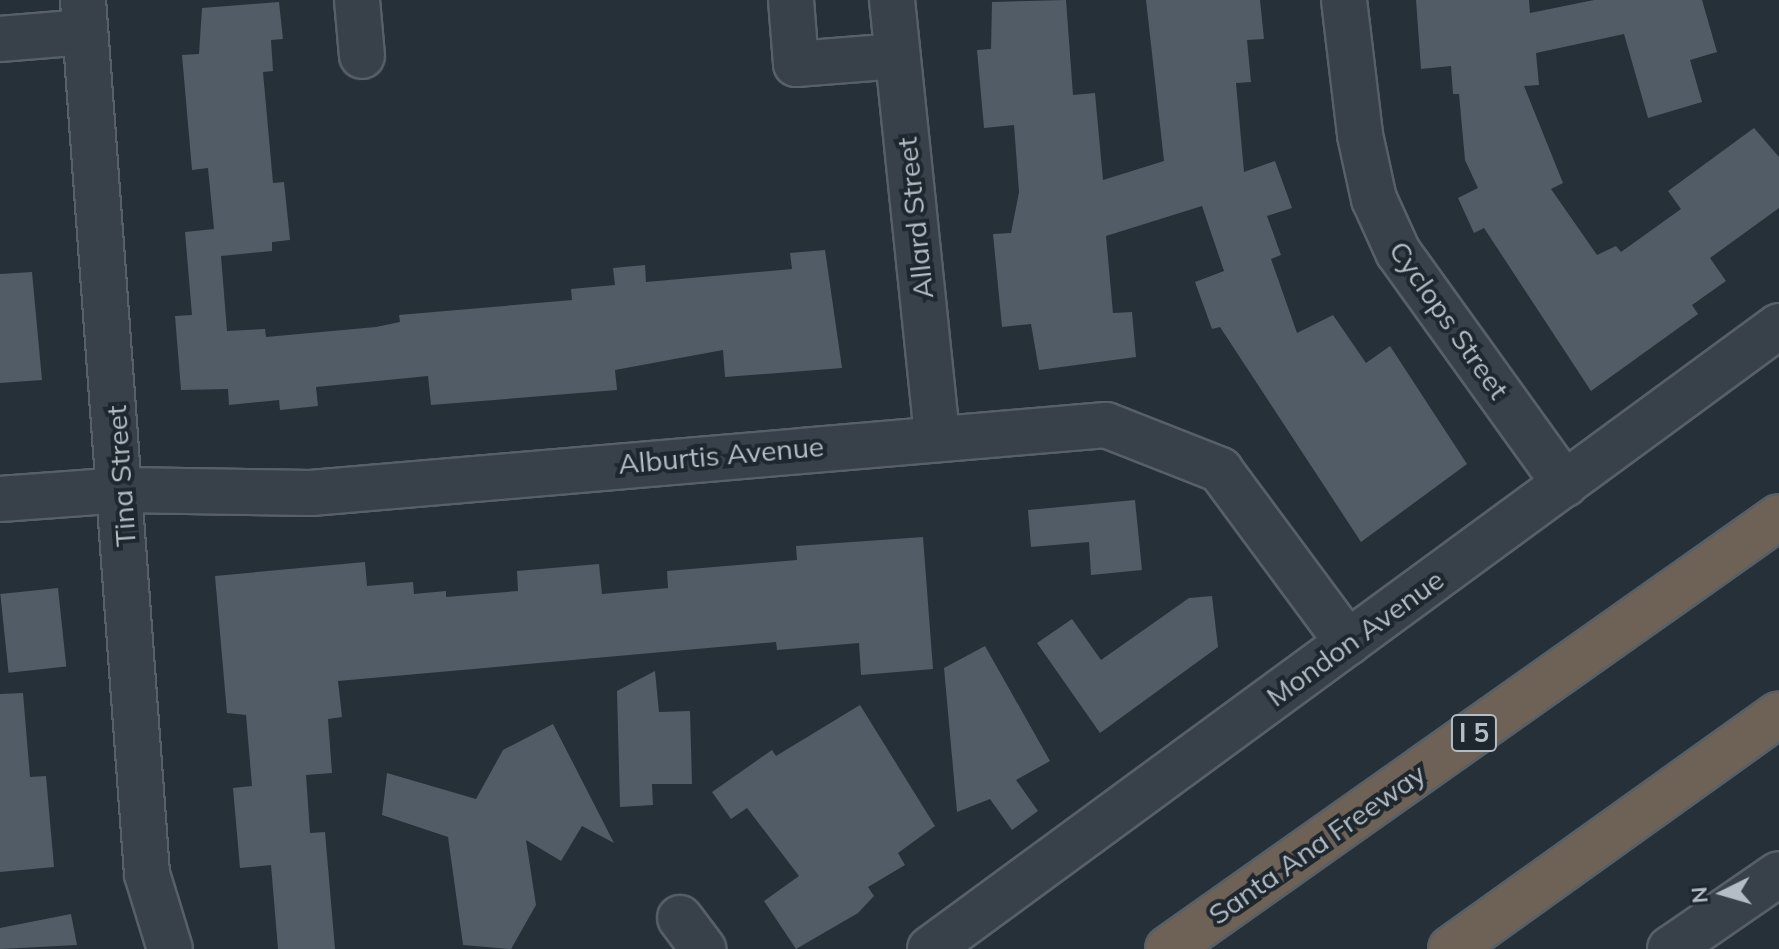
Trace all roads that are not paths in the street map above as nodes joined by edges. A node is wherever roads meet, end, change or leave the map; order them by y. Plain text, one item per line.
1 (357, 0) edge
2 (791, 0) edge
3 (892, 0) edge
4 (1344, 0) edge
5 (84, 16) edge
6 (0, 39) edge
7 (362, 56) dead end
8 (898, 56) junction
9 (1779, 326) edge
10 (937, 435) junction
11 (1565, 484) junction
12 (123, 490) junction
13 (0, 499) edge
14 (1779, 517) edge
15 (1348, 643) junction
16 (1779, 714) edge
17 (1774, 890) edge
18 (170, 949) edge
19 (930, 949) edge
20 (1168, 949) edge
21 (1451, 949) edge
22 (1670, 949) edge

1 - 7 street
2 - 8 street
3 - 8 street, Allard Street
4 - 11 street, Cyclops Street
5 - 6 street
5 - 12 street, Tina Street
8 - 10 street, Allard Street
9 - 11 street, Mondon Avenue
10 - 12 street, Alburtis Avenue
10 - 15 street, Alburtis Avenue
11 - 15 street, Mondon Avenue
12 - 13 street, Alburtis Avenue
12 - 18 street, Tina Street
14 - 20 highway, Santa Ana Freeway / I 5
15 - 19 street, Mondon Avenue
16 - 21 highway
17 - 22 street

